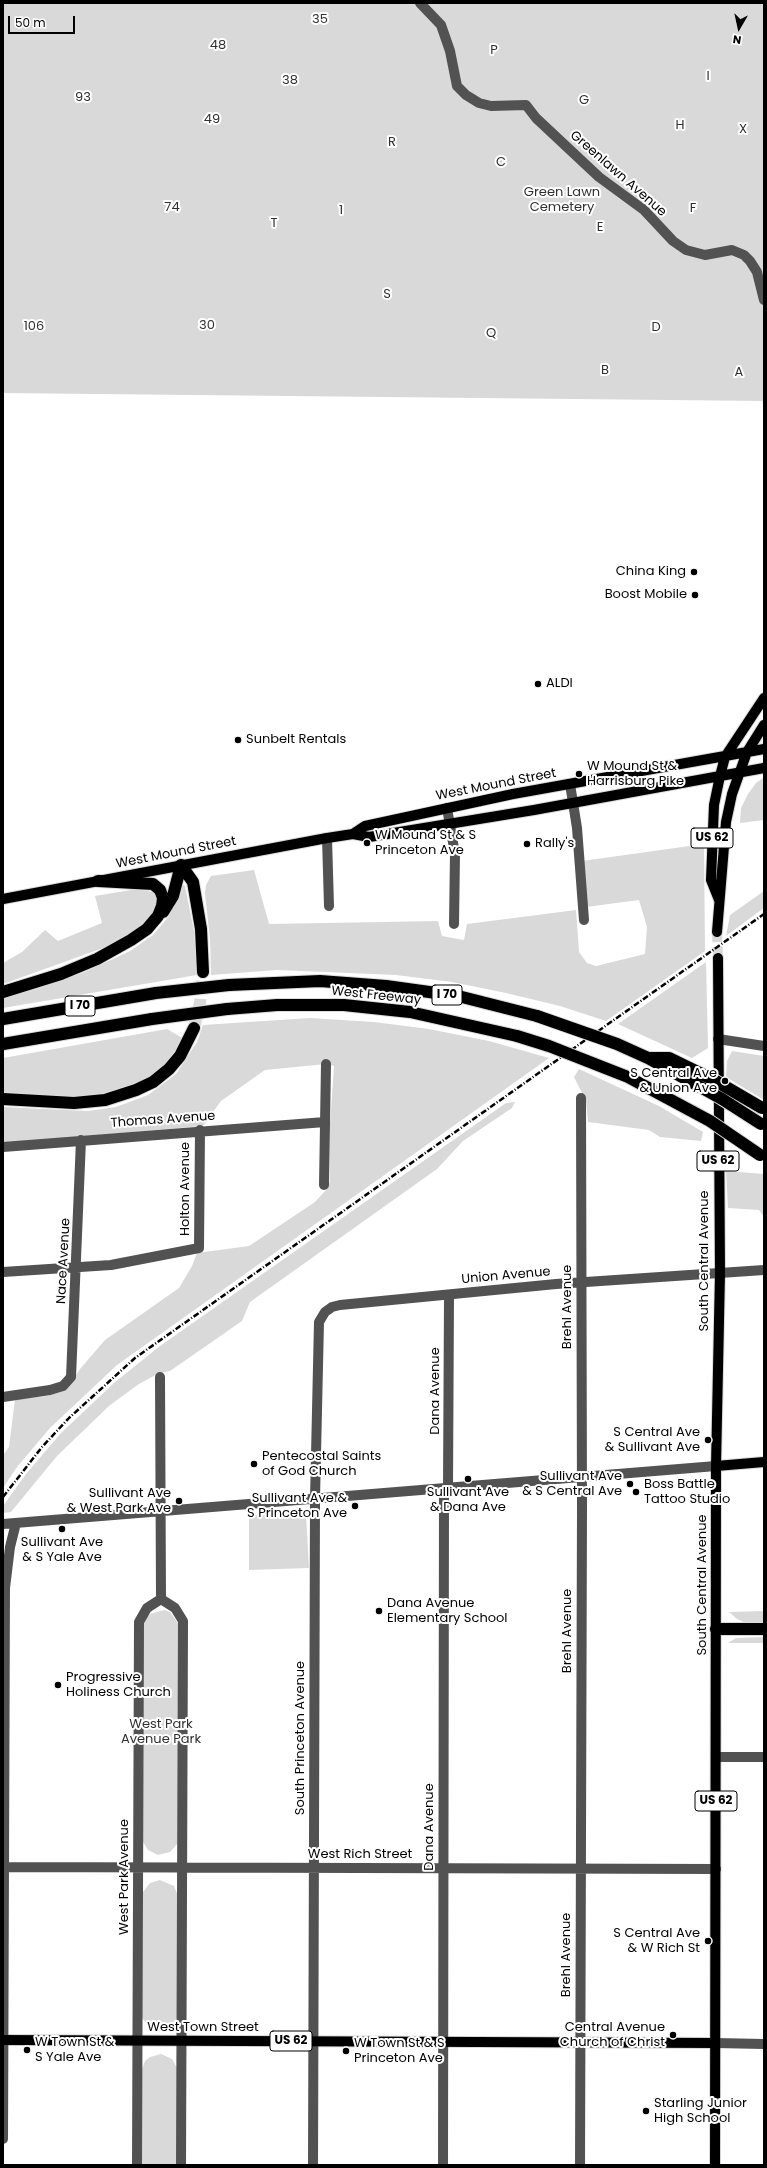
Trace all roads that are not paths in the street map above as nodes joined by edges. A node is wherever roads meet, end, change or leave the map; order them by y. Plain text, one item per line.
1 (420, 3) edge
2 (764, 300) edge
3 (764, 698) edge
4 (764, 725) edge
5 (764, 749) edge
6 (747, 752) junction
7 (726, 757) junction
8 (764, 768) edge
9 (741, 772) junction
10 (720, 776) junction
11 (570, 784) junction
12 (573, 803) junction
13 (447, 808) junction
14 (449, 823) junction
15 (353, 834) junction
16 (327, 838) junction
17 (181, 865) junction
18 (98, 882) junction
19 (3, 899) edge
20 (719, 900) junction
21 (329, 906) dead end
22 (158, 916) junction
23 (584, 920) dead end
24 (454, 924) dead end
25 (717, 932) tunnel mouth
26 (718, 958) tunnel mouth
27 (203, 972) tunnel mouth
28 (3, 992) edge
29 (3, 1019) edge
30 (194, 1028) tunnel mouth
31 (718, 1040) junction
32 (3, 1044) edge
33 (764, 1046) edge
34 (648, 1058) junction
35 (326, 1064) dead end
36 (581, 1098) dead end
37 (3, 1099) edge
38 (763, 1109) edge
39 (325, 1122) junction
40 (762, 1126) edge
41 (200, 1130) junction
42 (81, 1140) junction
43 (3, 1146) edge
44 (762, 1156) edge
45 (324, 1185) dead end
46 (77, 1267) junction
47 (764, 1270) edge
48 (3, 1272) edge
49 (720, 1273) junction
50 (580, 1283) junction
51 (450, 1295) junction
52 (325, 1312) joint
53 (160, 1377) dead end
54 (3, 1397) edge
55 (764, 1462) edge
56 (716, 1466) junction
57 (581, 1478) junction
58 (446, 1488) junction
59 (315, 1499) junction
60 (161, 1511) junction
61 (16, 1523) junction
62 (3, 1524) edge
63 (161, 1599) junction
64 (716, 1628) junction
65 (764, 1629) edge
66 (716, 1757) junction
67 (764, 1757) edge
68 (138, 1866) junction
69 (3, 1867) edge
70 (182, 1867) junction
71 (314, 1868) junction
72 (443, 1868) junction
73 (581, 1868) junction
74 (716, 1869) junction
75 (3, 2040) edge
76 (182, 2041) junction
77 (137, 2042) junction
78 (314, 2042) junction
79 (444, 2042) junction
80 (580, 2043) junction
81 (715, 2043) junction
82 (764, 2044) edge
83 (3, 2139) edge
84 (137, 2165) edge
85 (181, 2165) edge
86 (313, 2165) edge
87 (443, 2165) edge
88 (580, 2165) edge
89 (715, 2165) edge

1 - 2 street, Greenlawn Avenue
3 - 7 main road, US 62
4 - 6 main road, US 62
5 - 6 main road, West Mound Street
6 - 7 main road, West Mound Street
6 - 9 main road, US 62
7 - 10 main road, US 62
7 - 11 main road, West Mound Street
8 - 9 main road, West Mound Street
9 - 10 main road, West Mound Street
9 - 20 main road, US 62
10 - 12 main road, West Mound Street
10 - 20 main road, US 62
11 - 12 street
11 - 13 main road, West Mound Street
12 - 14 main road, West Mound Street
12 - 23 street
13 - 14 street
13 - 15 main road, West Mound Street
14 - 15 main road, West Mound Street
14 - 24 street
15 - 16 main road, West Mound Street
16 - 17 main road, West Mound Street
16 - 21 street
17 - 18 main road, West Mound Street
17 - 22 highway
17 - 27 highway
18 - 19 main road, West Mound Street
18 - 22 highway
20 - 25 main road, US 62
22 - 28 highway
26 - 31 main road, South Central Avenue / US 62
29 - 34 highway, West Freeway / I 70, bridge
30 - 37 highway
31 - 33 street
31 - 49 main road, South Central Avenue / US 62
32 - 44 highway, West Freeway / I 70, bridge
34 - 38 highway, bridge
34 - 40 highway, West Freeway / I 70, bridge
35 - 39 street
36 - 50 street, Brehl Avenue
39 - 41 street, Thomas Avenue
39 - 45 street
41 - 42 street, Thomas Avenue
41 - 46 street, Holton Avenue
42 - 43 street, Thomas Avenue
42 - 46 street, Nace Avenue
46 - 48 street
46 - 54 street, Nace Avenue
47 - 49 street, Union Avenue
49 - 50 street, Union Avenue
49 - 56 main road, South Central Avenue / US 62
50 - 51 street, Union Avenue
50 - 57 street, Brehl Avenue
51 - 52 street, Union Avenue
51 - 58 street, Dana Avenue
52 - 59 street, South Princeton Avenue
53 - 60 street
55 - 56 main road
56 - 57 street
56 - 64 main road, South Central Avenue / US 62
57 - 58 street
57 - 73 street, Brehl Avenue
58 - 59 street
58 - 72 street, Dana Avenue
59 - 60 street
59 - 71 street, South Princeton Avenue
60 - 61 street
60 - 63 street
61 - 62 street
61 - 69 street
63 - 68 street, West Park Avenue
63 - 70 street
64 - 65 highway
64 - 66 main road, South Central Avenue / US 62
66 - 67 street
66 - 74 main road, South Central Avenue / US 62
68 - 69 street, West Rich Street
68 - 70 street, West Rich Street
68 - 77 street, West Park Avenue
69 - 75 street
70 - 71 street, West Rich Street
70 - 76 street
71 - 72 street, West Rich Street
71 - 78 street, South Princeton Avenue
72 - 73 street, West Rich Street
72 - 79 street, Dana Avenue
73 - 74 street, West Rich Street
73 - 80 street, Brehl Avenue
74 - 81 main road, South Central Avenue / US 62
75 - 77 main road, West Town Street / US 62
75 - 83 street
76 - 77 main road, West Town Street / US 62
76 - 78 main road, West Town Street / US 62
76 - 85 street
77 - 84 street, West Park Avenue
78 - 79 main road, West Town Street / US 62
78 - 86 street, South Princeton Avenue
79 - 80 main road, West Town Street / US 62
79 - 87 street, Dana Avenue
80 - 81 main road, West Town Street / US 62
80 - 88 street, Brehl Avenue
81 - 82 street, West Town Street
81 - 89 main road, South Central Avenue

